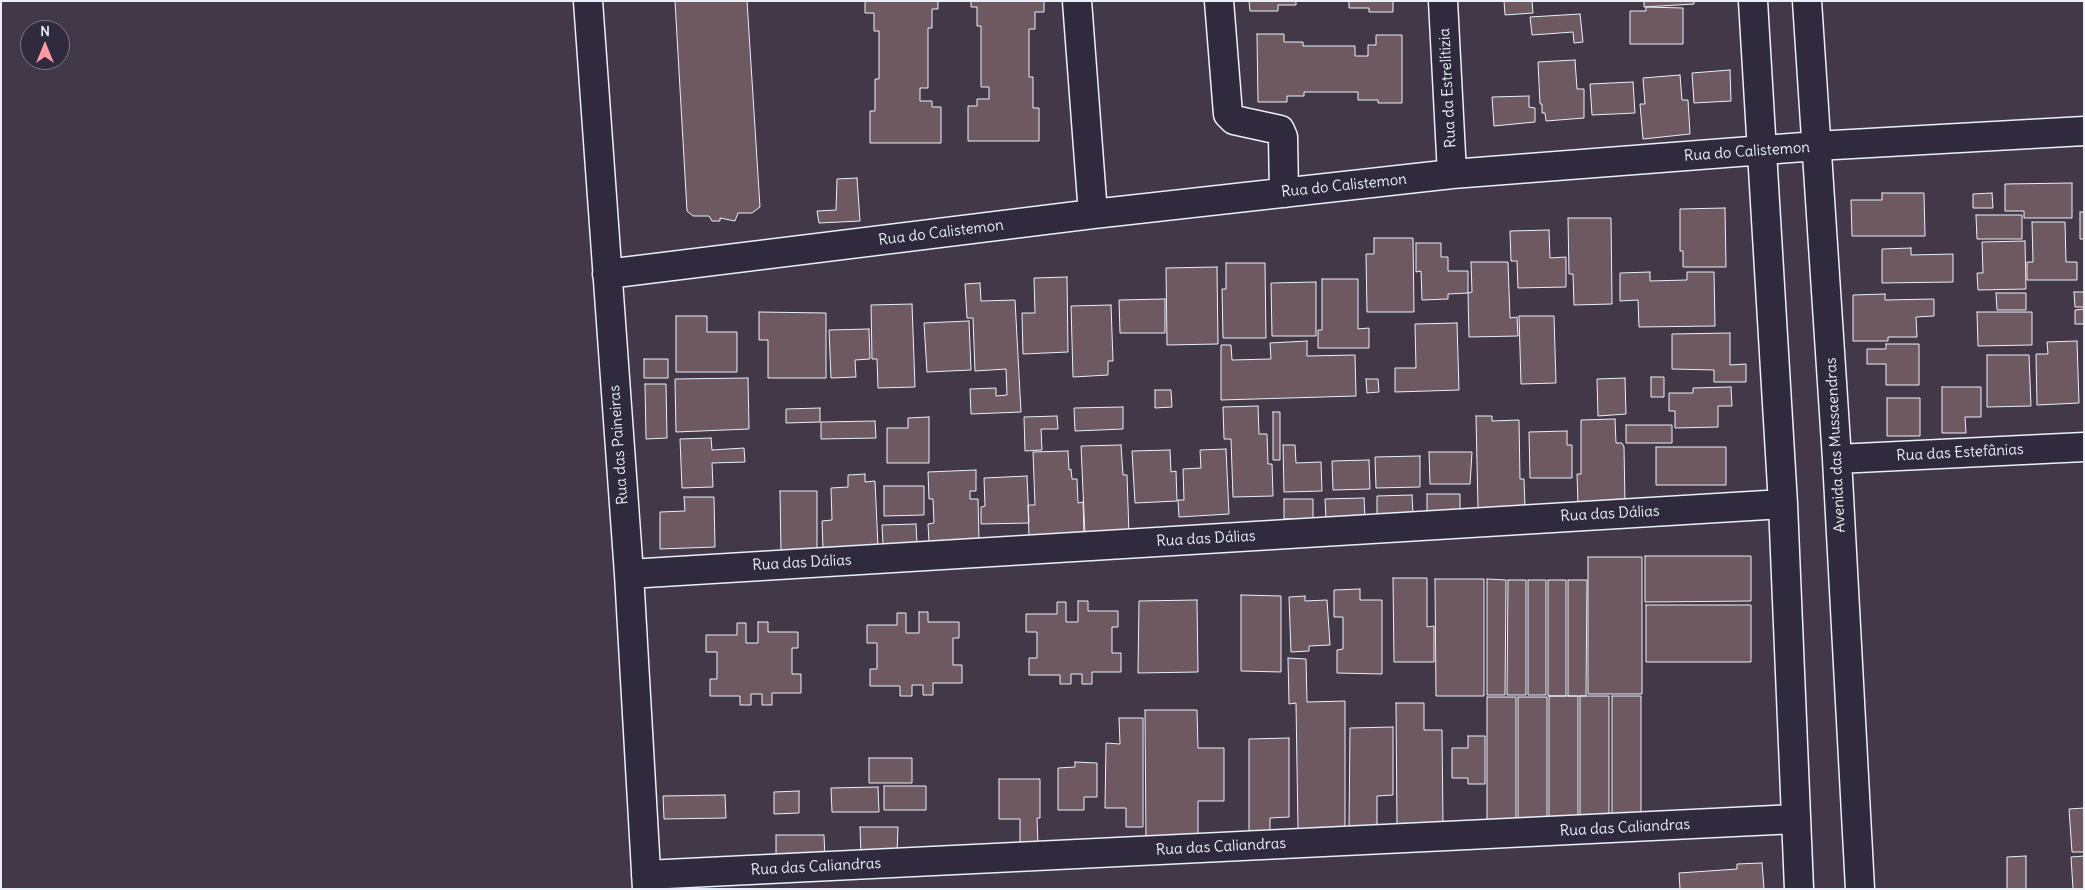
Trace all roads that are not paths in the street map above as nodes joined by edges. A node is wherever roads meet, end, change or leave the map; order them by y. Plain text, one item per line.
1 (588, 1) edge
2 (1077, 1) edge
3 (1219, 1) edge
4 (1444, 1) edge
5 (1753, 1) edge
6 (1807, 1) edge
7 (2084, 131) edge
8 (1816, 146) junction
9 (1762, 150) junction
10 (1452, 174) junction
11 (1284, 192) junction
12 (1093, 214) junction
13 (607, 274) junction
14 (2084, 447) edge
15 (1837, 459) junction
16 (1783, 504) junction
17 (629, 574) junction
18 (1795, 819) junction
19 (647, 882) edge
20 (1799, 889) edge
21 (1860, 889) edge

1 - 13 street, Rua das Paineiras
2 - 12 street
3 - 11 street
4 - 10 street, Rua da Estrelítizia
5 - 9 street
6 - 8 street, Avenida das Mussaendras
7 - 8 street, Rua do Calistemon
8 - 9 street, Rua do Calistemon
8 - 15 street, Avenida das Mussaendras
9 - 10 street, Rua do Calistemon
9 - 16 street
10 - 11 street, Rua do Calistemon
11 - 12 street, Rua do Calistemon
12 - 13 street, Rua do Calistemon
13 - 17 street, Rua das Paineiras
14 - 15 street, Rua das Estefânias
15 - 21 street, Avenida das Mussaendras
16 - 17 street, Rua das Dálias
16 - 18 street
17 - 19 street, Rua das Paineiras
18 - 19 street, Rua das Caliandras
18 - 20 street

